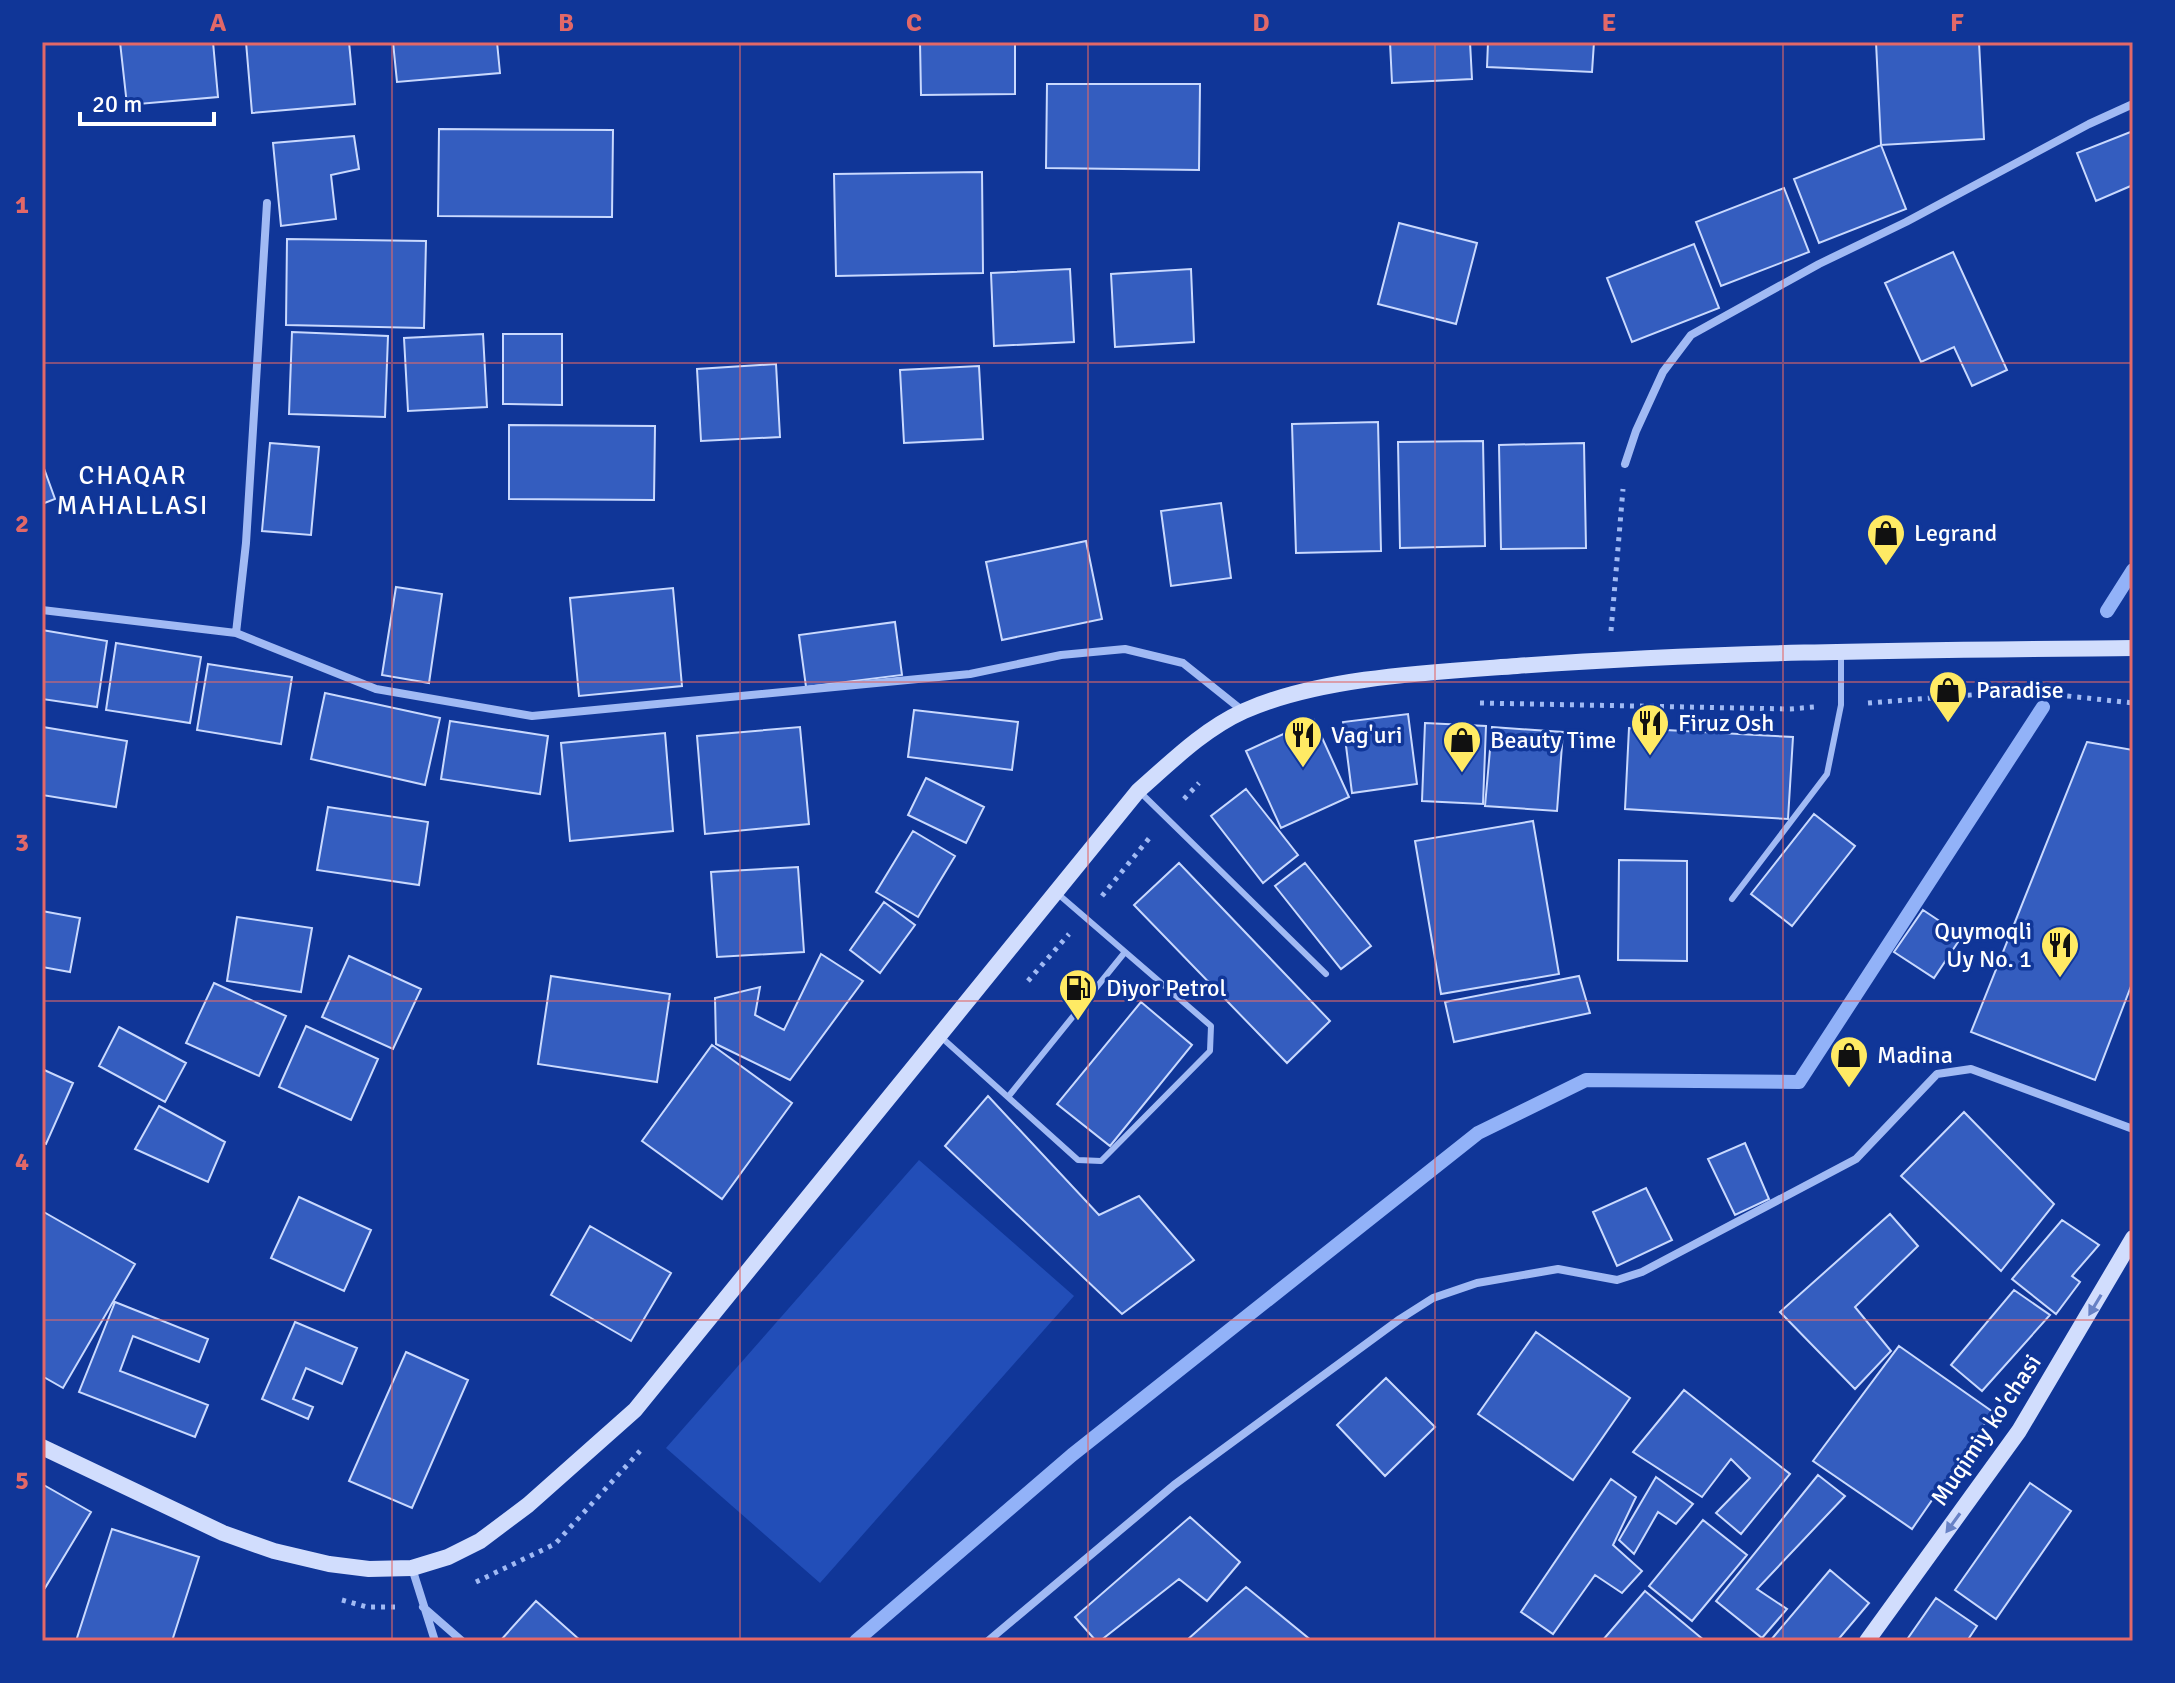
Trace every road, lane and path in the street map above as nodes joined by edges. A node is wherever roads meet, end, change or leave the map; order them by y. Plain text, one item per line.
1 (2133, 104) edge
2 (267, 203) dead end
3 (1625, 464) joint
4 (42, 610) edge
5 (236, 633) junction
6 (2133, 648) edge
7 (1841, 650) junction
8 (1609, 660) junction
9 (2133, 703) edge
10 (1841, 705) junction
11 (1790, 709) dead end
12 (1243, 711) junction
13 (1138, 791) junction
14 (1055, 891) junction
15 (1732, 899) dead end
16 (1125, 952) junction
17 (1326, 974) dead end
18 (939, 1035) junction
19 (1008, 1097) junction
20 (2133, 1129) edge
21 (2133, 1238) edge
22 (42, 1447) edge
23 (412, 1568) junction
24 (423, 1607) junction
25 (435, 1641) edge
26 (462, 1641) edge
27 (988, 1641) edge
28 (1867, 1641) edge

1 - 3 street
2 - 5 street
3 - 8 path
4 - 5 street
5 - 12 street
6 - 7 main road
7 - 8 main road
7 - 10 lane
8 - 12 main road
9 - 10 path
10 - 11 path
10 - 15 lane
12 - 13 main road
13 - 14 main road
13 - 17 lane
14 - 16 lane
14 - 18 main road
16 - 19 lane
16 - 19 lane
18 - 19 lane
18 - 23 main road
20 - 27 street
21 -> 28 main road, Muqimiy ko'chasi
22 - 23 main road
23 - 24 street
24 - 25 street
24 - 26 street

